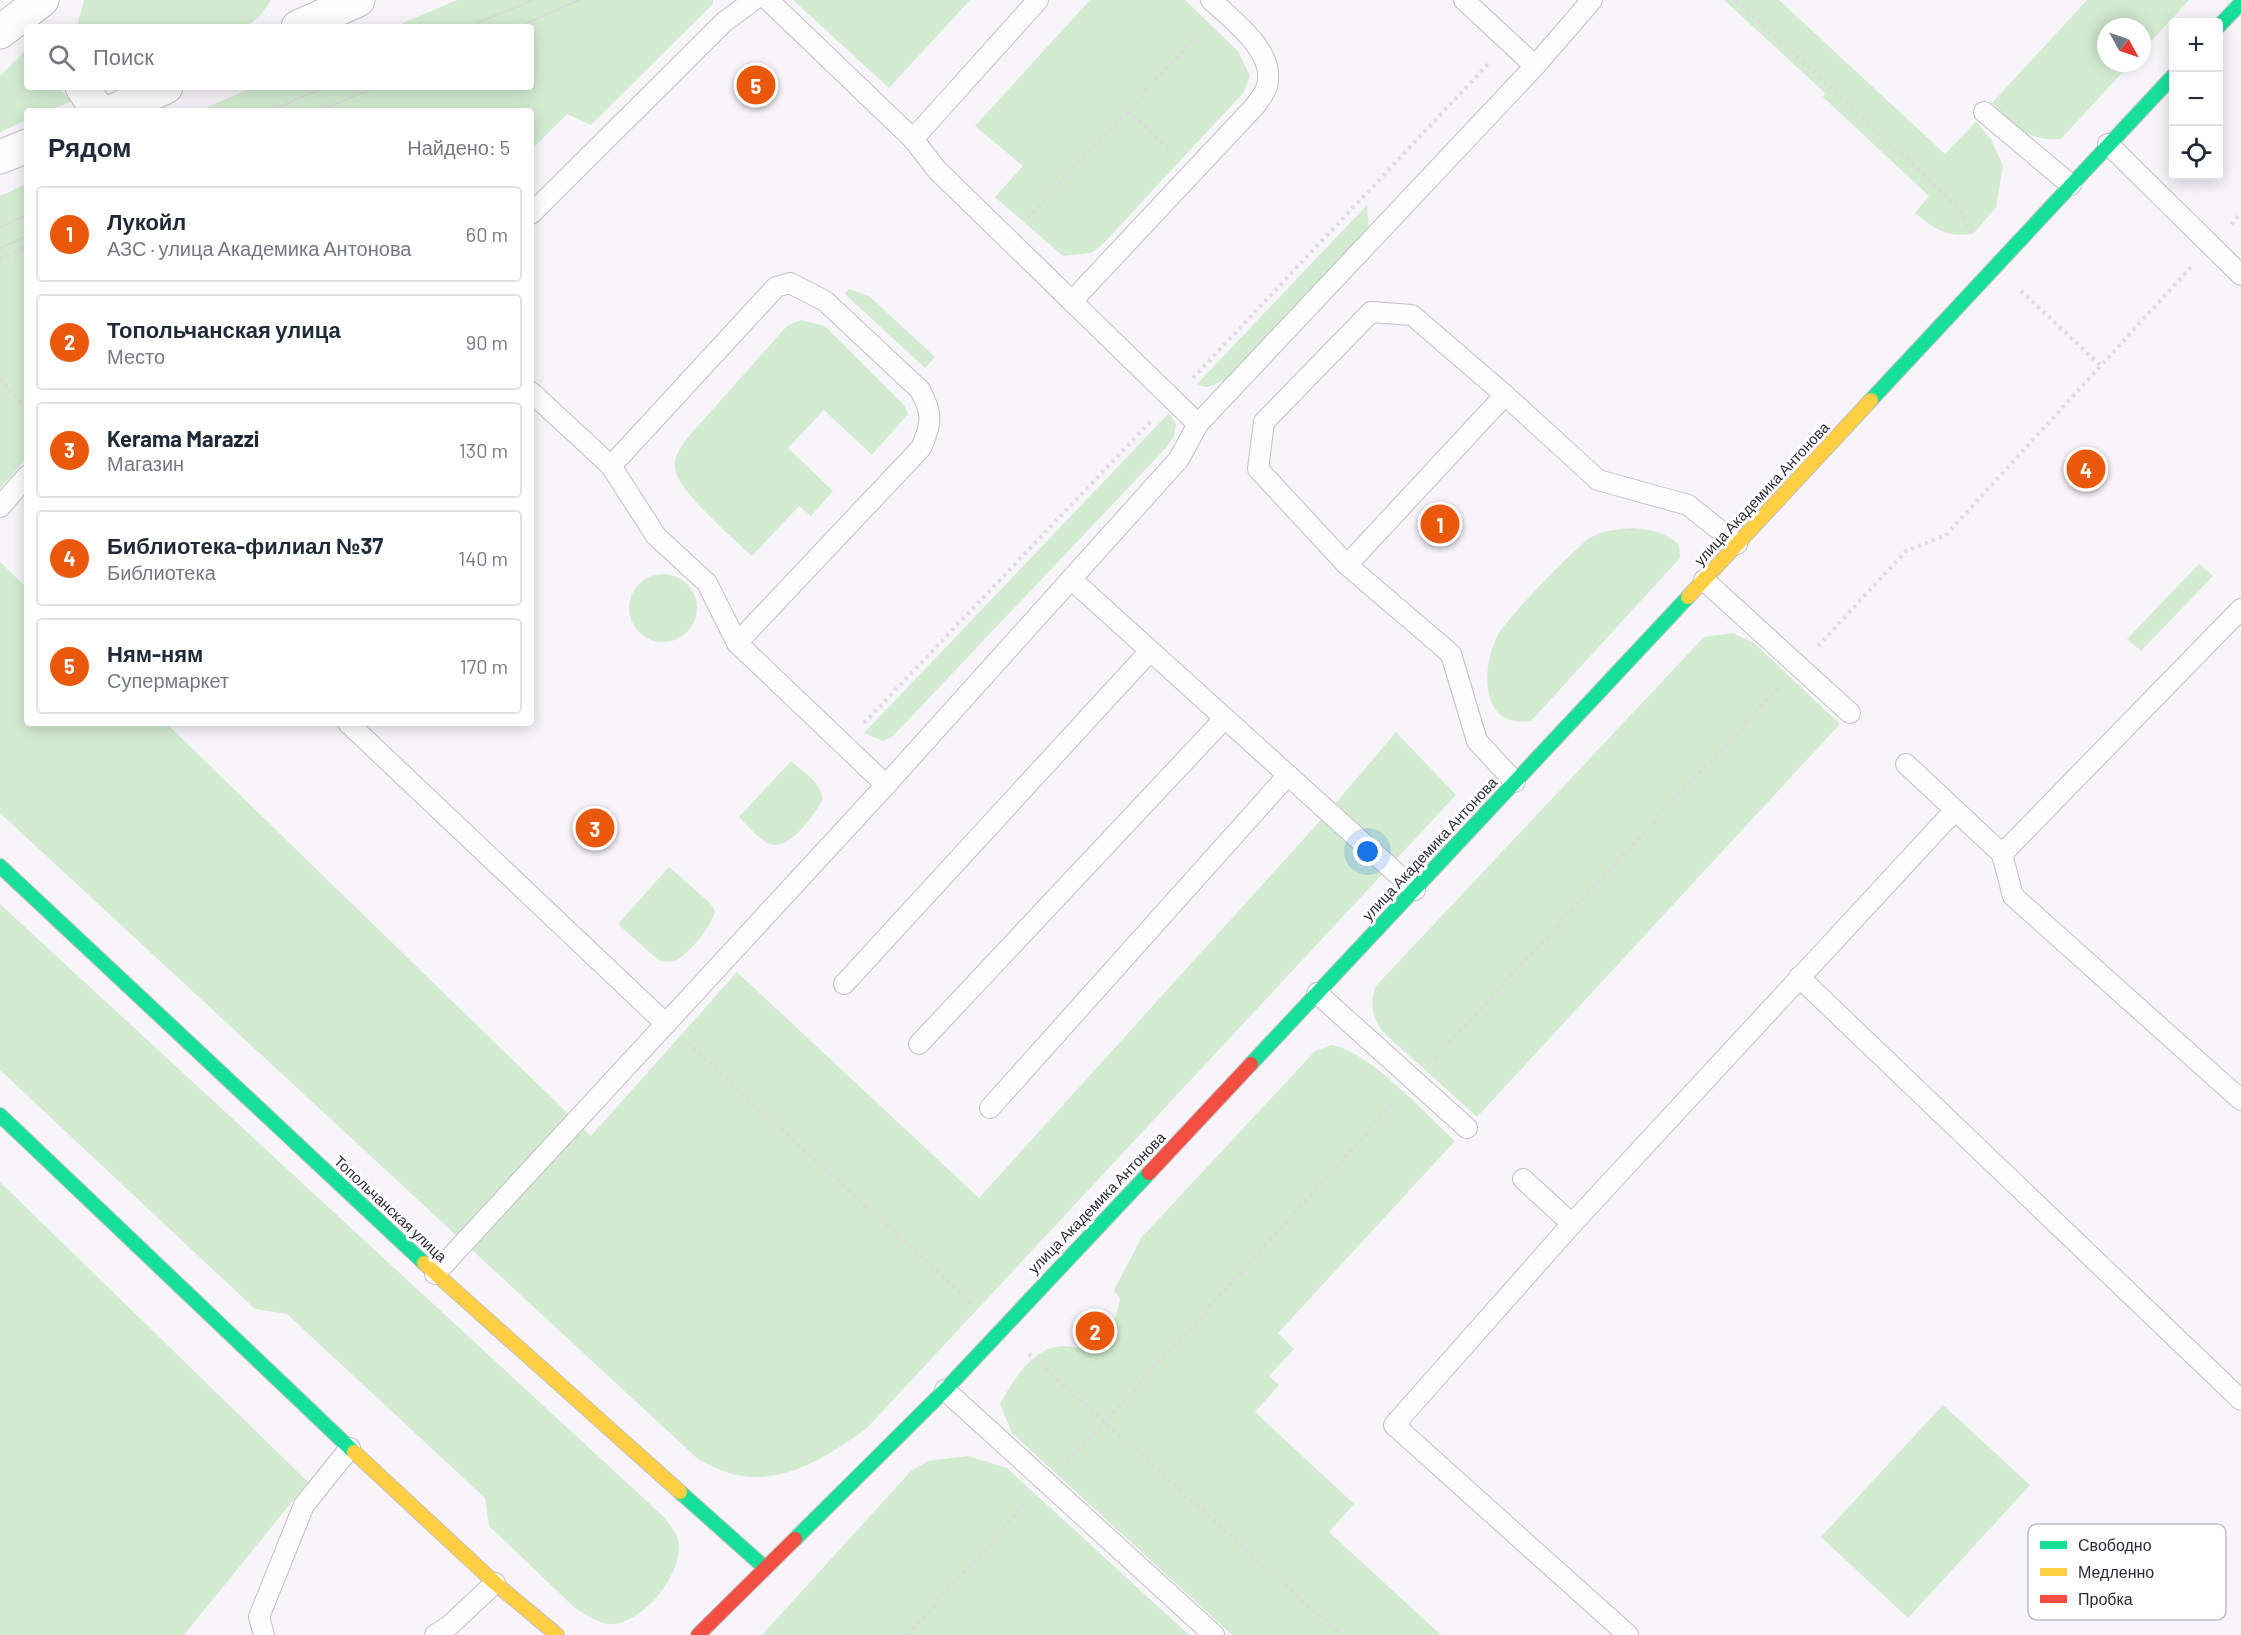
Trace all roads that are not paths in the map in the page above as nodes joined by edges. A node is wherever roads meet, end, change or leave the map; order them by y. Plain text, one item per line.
1 (754, 0) edge
2 (768, 0) edge
3 (1038, 0) edge
4 (1464, 0) edge
5 (1592, 0) edge
6 (348, 2) edge
7 (2241, 3) edge
8 (1216, 4) edge
9 (43, 10) edge
10 (2223, 22) edge
11 (304, 24) edge
12 (0, 32) edge
13 (1535, 66) junction
14 (2169, 80) edge
15 (84, 90) edge
16 (159, 90) edge
17 (96, 108) edge
18 (120, 108) edge
19 (1984, 112) dead end
20 (913, 140) junction
21 (2108, 144) junction
22 (24, 147) edge
23 (0, 157) edge
24 (2071, 185) junction
25 (534, 211) edge
26 (2241, 275) edge
27 (1073, 300) junction
28 (534, 395) edge
29 (1505, 395) junction
30 (1198, 424) junction
31 (611, 466) junction
32 (24, 479) edge
33 (0, 507) edge
34 (1737, 544) junction
35 (1347, 565) junction
36 (1071, 579) junction
37 (1704, 580) junction
38 (2241, 609) edge
39 (737, 643) junction
40 (1150, 651) junction
41 (1850, 713) dead end
42 (1225, 718) junction
43 (351, 726) edge
44 (1906, 765) dead end
45 (1288, 774) junction
46 (1515, 782) junction
47 (886, 785) junction
48 (1955, 810) junction
49 (2002, 854) junction
50 (0, 866) edge
51 (1415, 890) junction
52 (1799, 977) junction
53 (844, 984) dead end
54 (1317, 993) junction
55 (666, 1024) junction
56 (919, 1044) dead end
57 (2241, 1100) edge
58 (990, 1108) dead end
59 (0, 1115) edge
60 (1467, 1128) dead end
61 (1523, 1179) dead end
62 (1572, 1224) junction
63 (435, 1274) junction
64 (945, 1390) junction
65 (2241, 1400) edge
66 (350, 1448) junction
67 (764, 1567) junction
68 (495, 1583) junction
69 (264, 1635) edge
70 (435, 1635) edge
71 (557, 1635) edge
72 (698, 1635) edge
73 (1214, 1635) edge
74 (1628, 1635) edge

1 - 25 lane
2 - 20 lane
3 - 20 lane
4 - 13 lane
5 - 13 lane
6 - 11 street
7 - 10 main road
8 - 27 lane
9 - 12 street
13 - 30 lane
14 - 21 main road, улица Академика Антонова
15 - 17 street
16 - 18 street
19 - 24 lane
20 - 27 lane
21 - 24 main road, улица Академика Антонова
21 - 26 lane
22 - 23 street
24 - 34 main road, улица Академика Антонова
27 - 30 lane
28 - 31 lane
29 - 34 lane
29 - 35 lane
29 - 35 lane
30 - 36 lane
31 - 39 lane
31 - 39 lane
32 - 33 lane
34 - 37 main road, улица Академика Антонова
35 - 46 lane
36 - 40 lane
36 - 47 lane
37 - 41 lane
37 - 46 main road, улица Академика Антонова
38 - 49 lane
39 - 47 lane
40 - 42 lane
40 - 53 lane
42 - 45 lane
42 - 56 lane
43 - 55 lane
44 - 48 lane
45 - 51 lane
45 - 58 lane
46 - 51 main road, улица Академика Антонова
47 - 55 lane
48 - 49 lane
48 - 52 lane
49 - 57 lane
50 - 63 main road, Топольчанская улица
51 - 54 main road, улица Академика Антонова
52 - 62 lane
52 - 65 lane
54 - 60 lane
54 - 64 main road, улица Академика Антонова
55 - 63 lane
59 - 66 main road
61 - 62 lane
62 - 74 lane
63 - 67 main road, Топольчанская улица
64 - 67 main road, улица Академика Антонова
64 - 73 lane
66 - 68 main road
66 - 69 lane
67 - 72 main road, улица Академика Антонова
68 - 70 lane
68 - 71 main road

